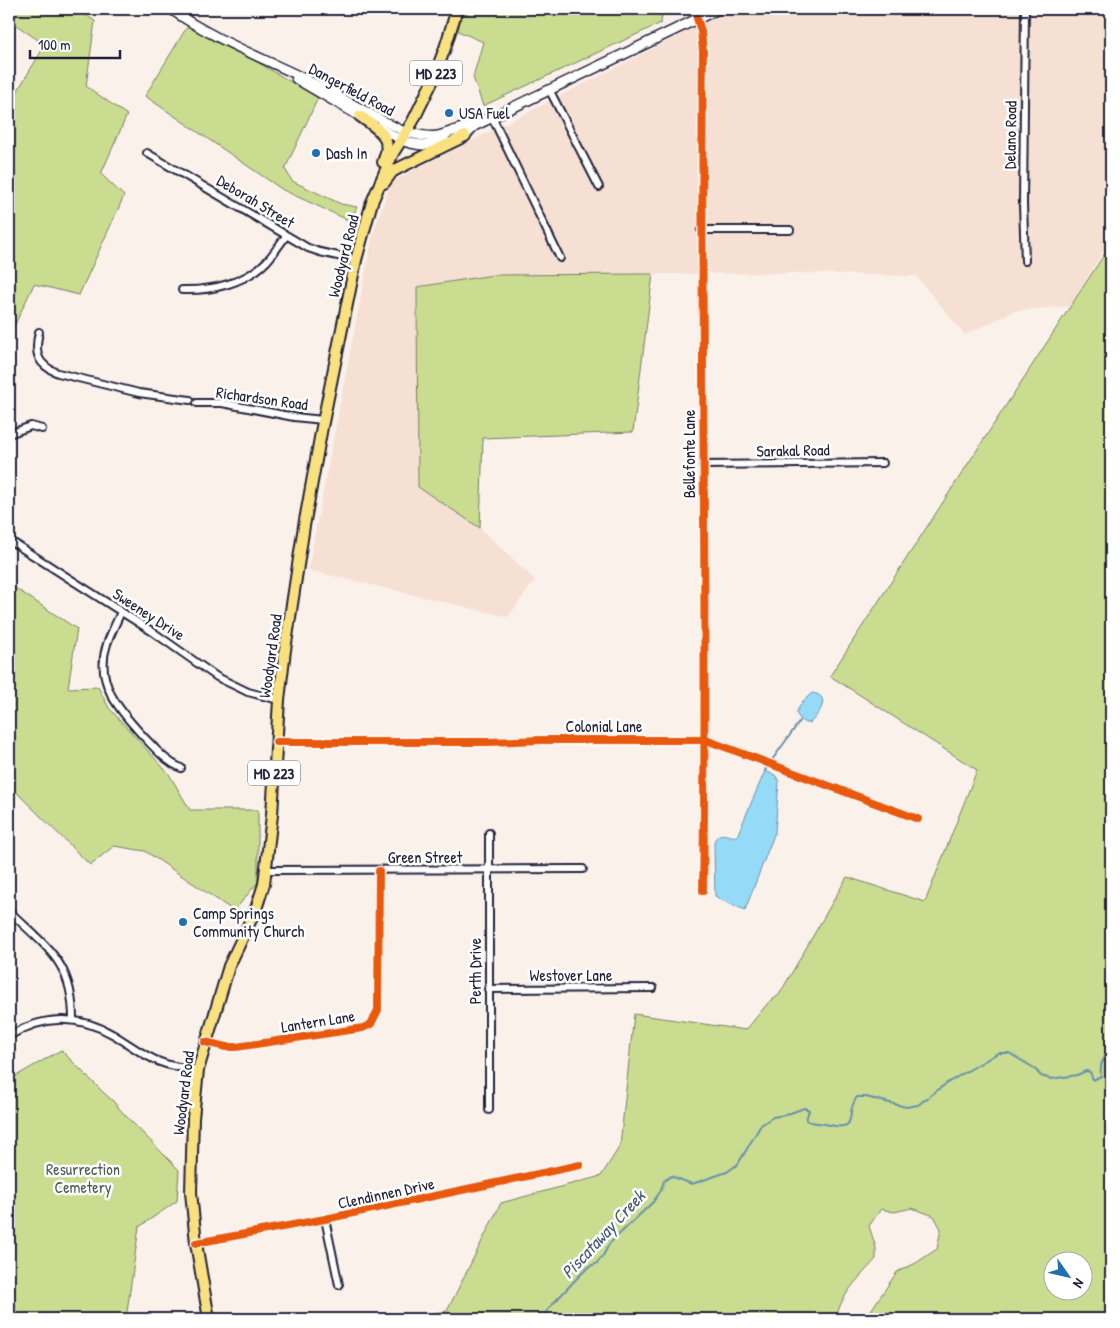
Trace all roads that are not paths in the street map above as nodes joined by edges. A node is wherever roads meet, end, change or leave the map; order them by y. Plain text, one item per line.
1 (190, 9) edge
2 (457, 9) edge
3 (718, 9) edge
4 (1025, 9) edge
5 (173, 10) edge
6 (184, 18) junction
7 (697, 18) junction
8 (285, 70) junction
9 (550, 91) junction
10 (360, 116) junction
11 (492, 118) junction
12 (474, 126) junction
13 (403, 136) junction
14 (464, 136) junction
15 (147, 153) dead end
16 (599, 188) dead end
17 (375, 196) junction
18 (701, 230) junction
19 (790, 230) dead end
20 (286, 236) junction
21 (560, 258) dead end
22 (356, 260) junction
23 (1025, 261) dead end
24 (182, 290) dead end
25 (39, 332) dead end
26 (190, 400) dead end
27 (197, 403) dead end
28 (323, 420) junction
29 (42, 429) dead end
30 (9, 434) edge
31 (883, 463) dead end
32 (703, 465) junction
33 (9, 540) edge
34 (121, 612) junction
35 (279, 700) junction
36 (706, 740) junction
37 (276, 742) junction
38 (181, 768) dead end
39 (918, 819) dead end
40 (488, 833) dead end
41 (583, 869) dead end
42 (266, 870) junction
43 (379, 871) junction
44 (488, 871) junction
45 (703, 891) dead end
46 (9, 911) edge
47 (653, 988) dead end
48 (488, 989) junction
49 (73, 1020) junction
50 (9, 1036) edge
51 (205, 1042) junction
52 (198, 1070) junction
53 (489, 1110) dead end
54 (580, 1165) dead end
55 (325, 1219) junction
56 (196, 1243) junction
57 (339, 1285) dead end
58 (209, 1319) edge

1 - 6 street
2 - 13 main road, Woodyard Road / MD 223
3 - 7 main road
4 - 23 street, Delano Road
5 - 6 street, Dangerfield Road
6 - 8 street, Dangerfield Road
7 - 9 main road
7 - 18 street, Bellefonte Lane
8 - 10 street, Dangerfield Road
8 - 13 street, Dangerfield Road
9 - 11 main road
9 - 16 street
10 - 13 street, Dangerfield Road
10 - 17 main road
11 - 12 main road
11 - 21 street
12 - 13 main road
12 - 14 main road
13 - 14 main road
13 - 17 main road, Woodyard Road / MD 223
14 - 17 main road
15 - 20 street, Deborah Street
17 - 22 main road, Woodyard Road / MD 223
18 - 19 street
18 - 32 street, Bellefonte Lane
20 - 22 street, Deborah Street
20 - 24 street
22 - 28 main road, Woodyard Road / MD 223
25 - 26 street
27 - 28 street, Richardson Road
28 - 35 main road, Woodyard Road / MD 223
29 - 30 street
31 - 32 street, Sarakal Road
32 - 36 street, Bellefonte Lane
33 - 34 street, Sweeney Drive
34 - 35 street, Sweeney Drive
34 - 38 street
35 - 37 main road, Woodyard Road / MD 223
36 - 37 street, Colonial Lane
36 - 39 street, Colonial Lane
36 - 45 street, Bellefonte Lane
37 - 42 main road, Woodyard Road / MD 223
40 - 44 street, Perth Drive
41 - 44 street, Green Street
42 - 43 street, Green Street
42 - 51 main road, Woodyard Road / MD 223
43 - 44 street, Green Street
43 - 51 street, Lantern Lane
44 - 48 street, Perth Drive
46 - 49 street
47 - 48 street, Westover Lane
48 - 53 street, Perth Drive
49 - 50 street
49 - 52 street
51 - 52 main road, Woodyard Road / MD 223
52 - 56 main road, Woodyard Road / MD 223
54 - 55 street, Clendinnen Drive
55 - 56 street, Clendinnen Drive
55 - 57 street
56 - 58 main road, Woodyard Road / MD 223

